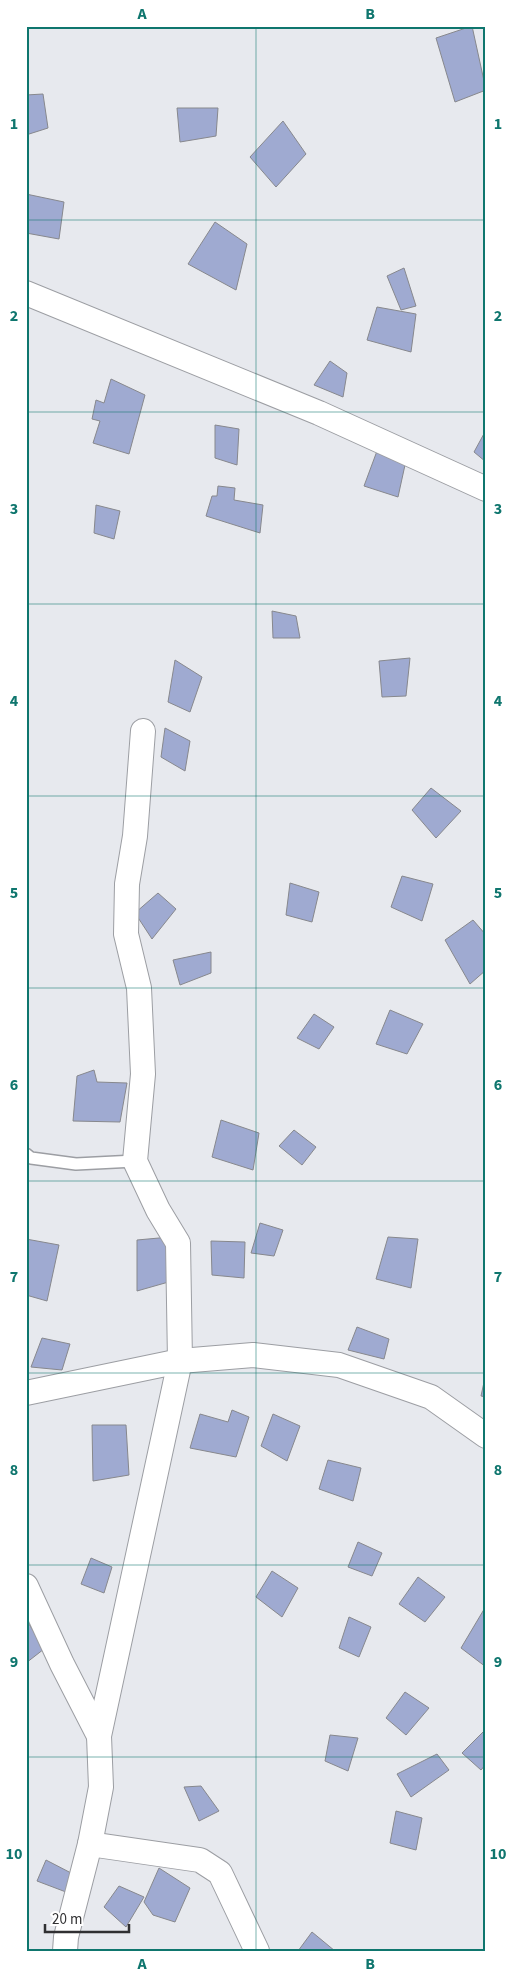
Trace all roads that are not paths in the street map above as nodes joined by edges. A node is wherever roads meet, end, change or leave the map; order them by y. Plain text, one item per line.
1 (26, 293) edge
2 (486, 489) edge
3 (143, 731) dead end
4 (26, 1154) edge
5 (135, 1160) junction
6 (180, 1360) junction
7 (26, 1393) edge
8 (486, 1436) edge
9 (26, 1586) edge
10 (99, 1736) junction
11 (90, 1844) junction
12 (65, 1951) edge
13 (257, 1951) edge

1 - 2 street
3 - 5 street
4 - 5 lane
5 - 6 street
6 - 7 street
6 - 8 street
6 - 10 street
9 - 10 street
10 - 11 street
11 - 12 street
11 - 13 street

